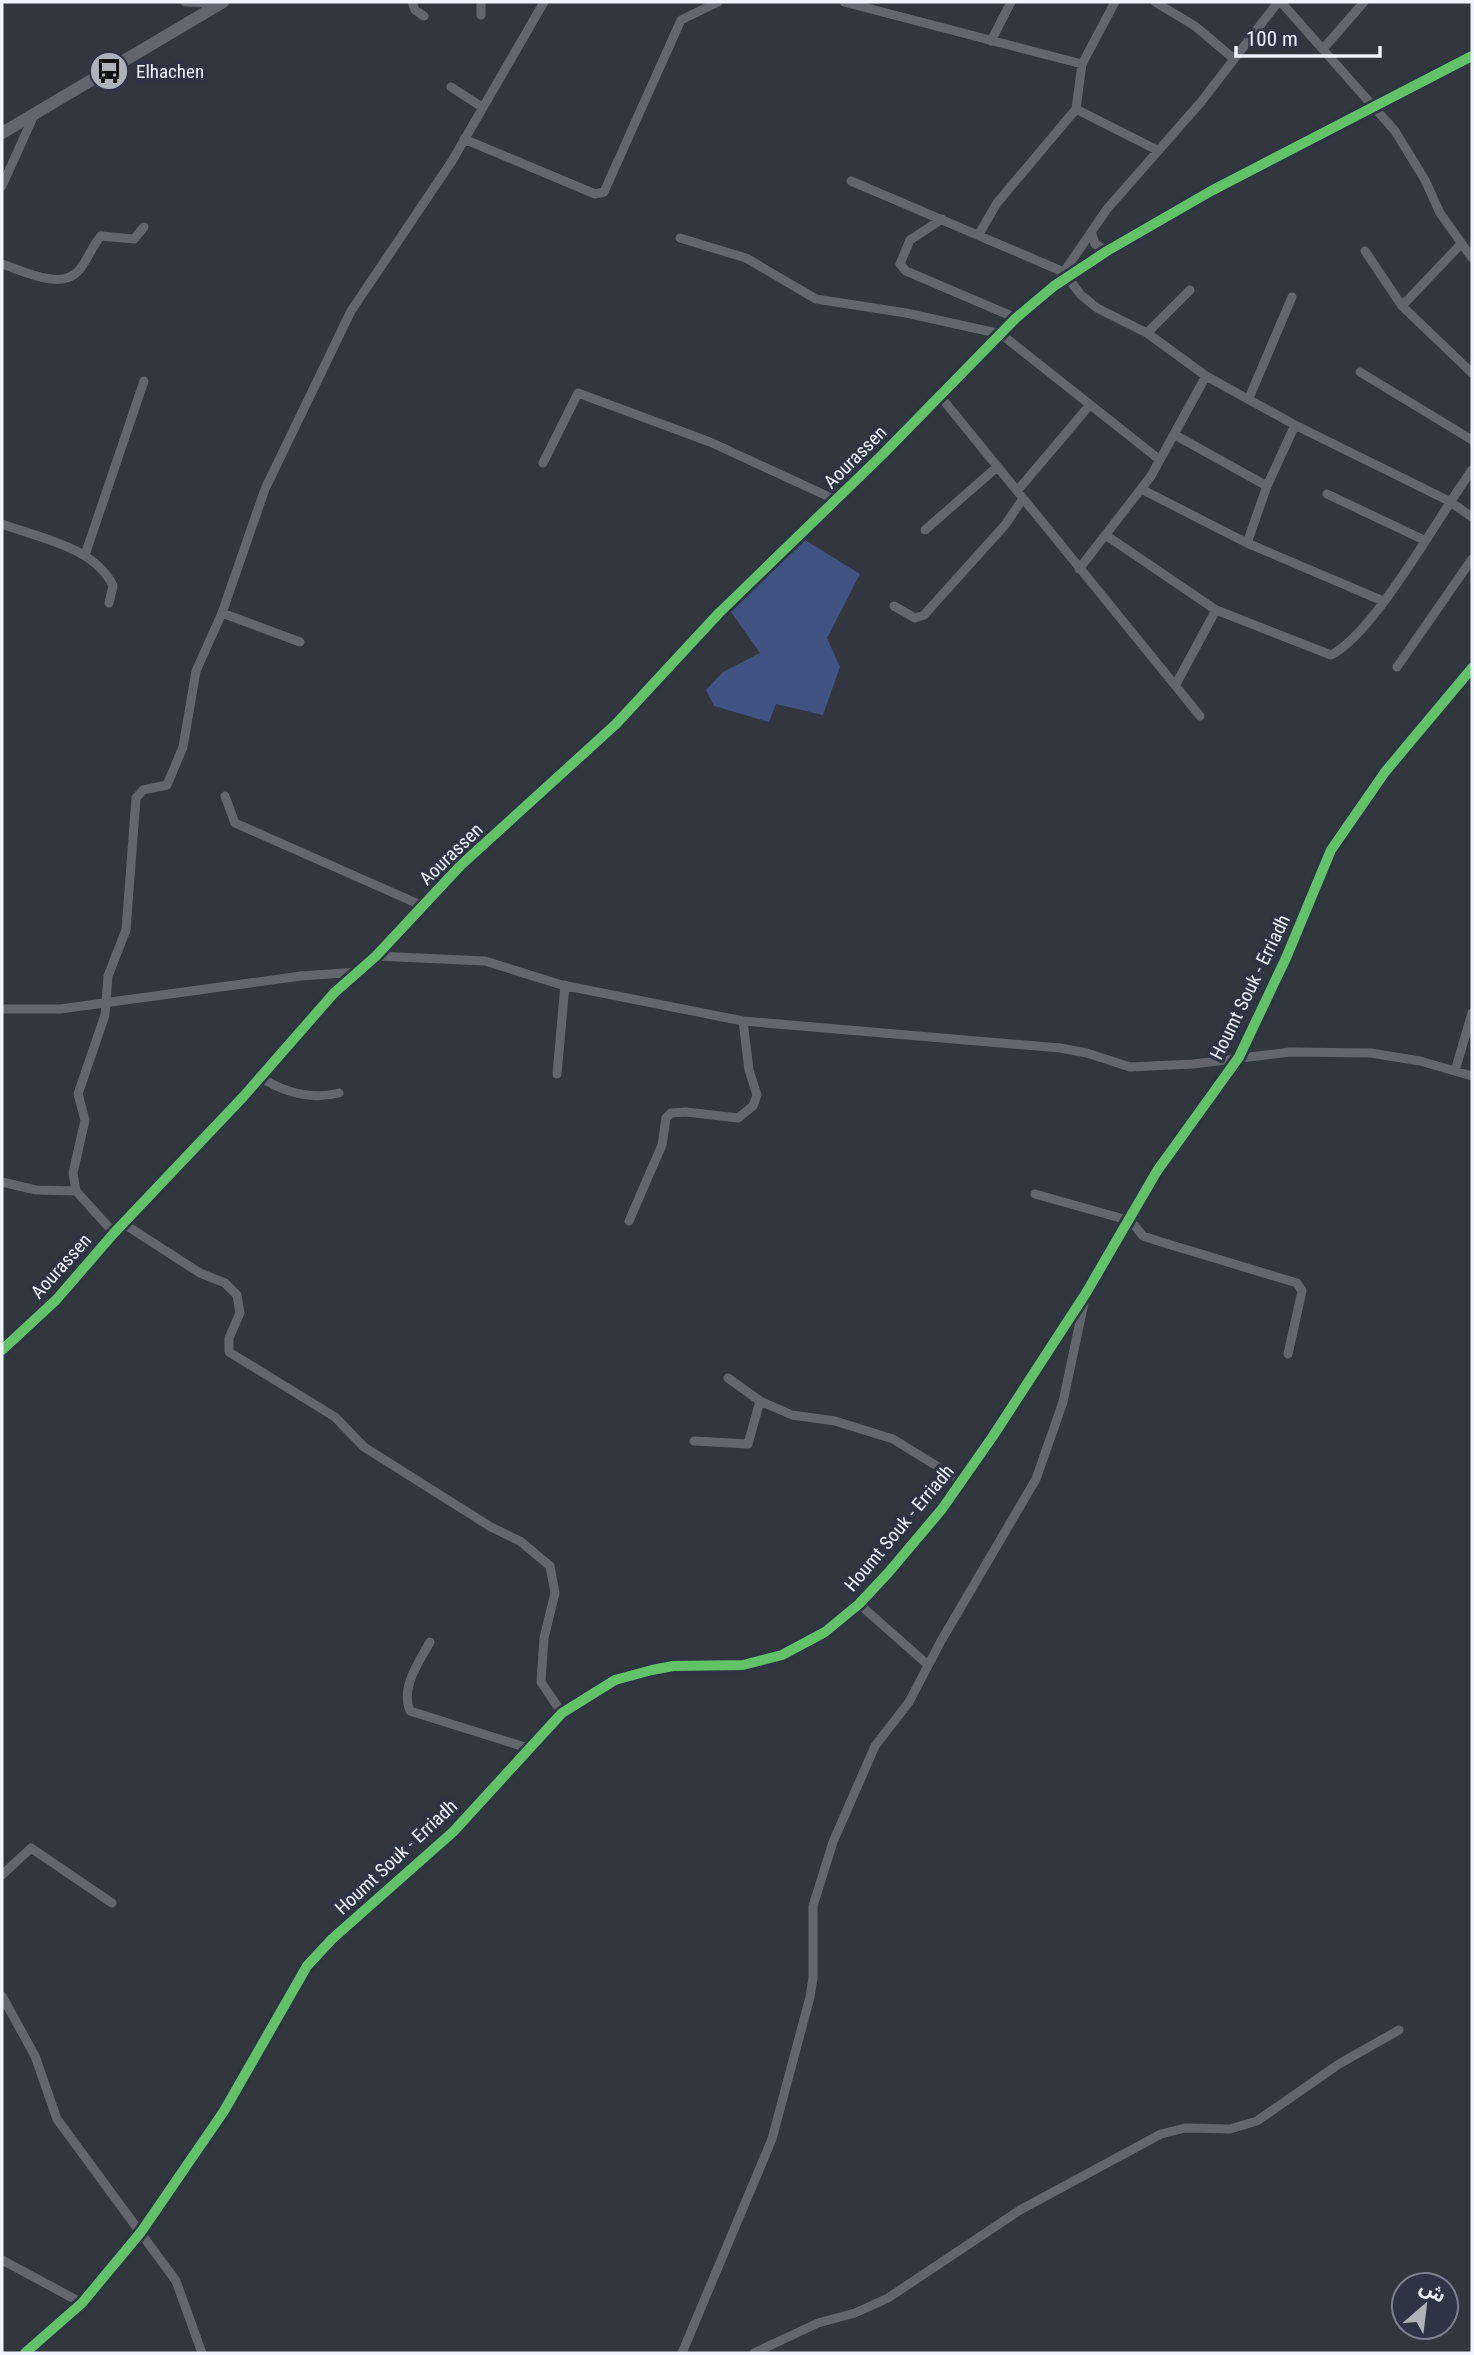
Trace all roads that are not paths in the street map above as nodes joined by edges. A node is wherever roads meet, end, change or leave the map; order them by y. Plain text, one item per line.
1 (185, 2) edge
2 (223, 2) edge
3 (412, 2) edge
4 (481, 2) edge
5 (544, 2) edge
6 (718, 2) edge
7 (844, 2) edge
8 (900, 2) edge
9 (1011, 2) edge
10 (1115, 2) edge
11 (1155, 2) edge
12 (1280, 2) edge
13 (1364, 2) edge
14 (894, 13) junction
15 (481, 15) dead end
16 (424, 16) dead end
17 (991, 41) junction
18 (1323, 49) junction
19 (1472, 56) edge
20 (1234, 59) junction
21 (1082, 64) junction
22 (451, 87) dead end
23 (482, 107) junction
24 (1376, 108) junction
25 (1076, 109) junction
26 (35, 113) junction
27 (2, 133) edge
28 (464, 139) junction
29 (1157, 150) junction
30 (851, 181) dead end
31 (2, 186) edge
32 (942, 219) junction
33 (144, 227) dead end
34 (1091, 232) junction
35 (979, 234) junction
36 (680, 238) dead end
37 (1460, 245) junction
38 (1107, 251) junction
39 (1365, 251) dead end
40 (1472, 258) edge
41 (2, 264) edge
42 (1066, 275) junction
43 (1190, 290) dead end
44 (1292, 297) dead end
45 (1402, 306) junction
46 (1016, 318) junction
47 (1147, 333) junction
48 (1001, 334) junction
49 (1360, 372) dead end
50 (1472, 373) edge
51 (1206, 376) junction
52 (144, 381) dead end
53 (940, 396) junction
54 (1249, 398) junction
55 (1088, 406) junction
56 (1295, 425) junction
57 (1175, 435) junction
58 (1472, 440) edge
59 (1160, 460) junction
60 (543, 463) dead end
61 (997, 467) junction
62 (1472, 470) edge
63 (1267, 486) junction
64 (1141, 489) junction
65 (1327, 494) dead end
66 (1020, 495) junction
67 (836, 500) junction
68 (1449, 501) junction
69 (1472, 517) edge
70 (2, 524) edge
71 (925, 530) dead end
72 (1107, 536) junction
73 (1424, 540) junction
74 (1247, 543) junction
75 (85, 555) junction
76 (1472, 559) edge
77 (1079, 569) junction
78 (1383, 601) junction
79 (109, 603) dead end
80 (894, 606) dead end
81 (1216, 610) junction
82 (222, 613) junction
83 (300, 642) dead end
84 (1397, 667) dead end
85 (1472, 668) edge
86 (1176, 684) junction
87 (1200, 716) dead end
88 (225, 796) dead end
89 (423, 906) junction
90 (376, 956) junction
91 (358, 972) junction
92 (565, 985) junction
93 (105, 1004) junction
94 (2, 1009) edge
95 (1472, 1013) edge
96 (743, 1021) junction
97 (1239, 1057) junction
98 (1455, 1071) junction
99 (557, 1074) dead end
100 (1472, 1076) edge
101 (260, 1077) junction
102 (340, 1093) dead end
103 (2, 1182) edge
104 (76, 1191) junction
105 (1035, 1194) dead end
106 (1131, 1221) junction
107 (629, 1222) dead end
108 (124, 1224) junction
109 (114, 1233) junction
110 (1086, 1293) junction
111 (2, 1350) edge
112 (1288, 1354) dead end
113 (728, 1378) dead end
114 (760, 1401) junction
115 (694, 1441) dead end
116 (961, 1481) junction
117 (859, 1604) junction
118 (430, 1642) dead end
119 (928, 1665) junction
120 (562, 1713) junction
121 (528, 1748) junction
122 (2, 1875) edge
123 (112, 1903) dead end
124 (2, 1996) edge
125 (1399, 2030) dead end
126 (141, 2232) junction
127 (2, 2260) edge
128 (82, 2303) junction
129 (687, 2340) junction
130 (25, 2353) edge
131 (202, 2353) edge
132 (682, 2353) edge
133 (692, 2353) edge
134 (754, 2353) edge

1 - 2 street
2 - 26 street
3 - 16 street
4 - 15 street
5 - 23 street
6 - 28 street
7 - 14 street
8 - 14 street
9 - 17 street
10 - 21 street
11 - 20 street
12 - 18 street
12 - 20 street, Aourassen
13 - 18 street
14 - 17 street
17 - 21 street
18 - 24 street
19 - 24 street
20 - 29 street, Aourassen
21 - 25 street
22 - 23 street
23 - 28 street
24 - 37 street
24 - 38 street
25 - 29 street
25 - 35 street
26 - 27 street
26 - 31 street
28 - 82 street
29 - 34 street, Aourassen
30 - 32 street
32 - 35 street
32 - 46 street
33 - 41 street
34 - 38 street
34 - 42 street, Aourassen
35 - 42 street
36 - 48 street
37 - 40 street
37 - 45 street
38 - 42 street
39 - 45 street
42 - 46 street, Aourassen
42 - 47 street
43 - 47 street
44 - 54 street
45 - 50 street
46 - 48 street, Aourassen
47 - 51 street
48 - 53 street, Aourassen
48 - 55 street
49 - 58 street
51 - 54 street
51 - 57 street
52 - 75 street
53 - 61 street
53 - 67 street, Aourassen
54 - 56 street
55 - 59 street
55 - 66 street
56 - 63 street
56 - 68 street
57 - 59 street
57 - 63 street
59 - 64 street
60 - 67 street
61 - 66 street
61 - 71 street
62 - 68 street
63 - 74 street
64 - 72 street
64 - 74 street
65 - 73 street
66 - 77 street
66 - 80 street
67 - 89 street, Aourassen
68 - 69 street
68 - 73 street
70 - 75 street
72 - 77 street
72 - 81 street
73 - 78 street
74 - 78 street
75 - 79 street
76 - 84 street
77 - 86 street
78 - 81 street
81 - 86 street
82 - 83 street
82 - 93 street
85 - 97 street, Houmt Souk - Erriadh
86 - 87 street
88 - 89 street
89 - 90 street, Aourassen
90 - 91 street, Aourassen
90 - 92 street
91 - 93 street
91 - 101 street, Aourassen
92 - 96 street
92 - 99 street
93 - 94 street
93 - 104 street
95 - 98 street
96 - 97 street
96 - 107 street
97 - 98 street
97 - 106 street, Houmt Souk - Erriadh
98 - 100 street
101 - 102 street
101 - 108 street, Aourassen
103 - 104 street
104 - 109 street
105 - 106 street
106 - 110 street, Houmt Souk - Erriadh
106 - 112 street
108 - 109 street, Aourassen
108 - 120 street
109 - 111 street, Aourassen
110 - 116 street, Houmt Souk - Erriadh
110 - 119 street
113 - 114 street
114 - 115 street
114 - 116 street
116 - 117 street, Houmt Souk - Erriadh
117 - 119 street
117 - 120 street, Houmt Souk - Erriadh
118 - 121 street
119 - 129 street
120 - 121 street, Houmt Souk - Erriadh
121 - 126 street, Houmt Souk - Erriadh
122 - 123 street
124 - 126 street
125 - 134 street
126 - 128 street, Houmt Souk - Erriadh
126 - 131 street
127 - 128 street
128 - 130 street, Houmt Souk - Erriadh
129 - 132 street
129 - 133 street

